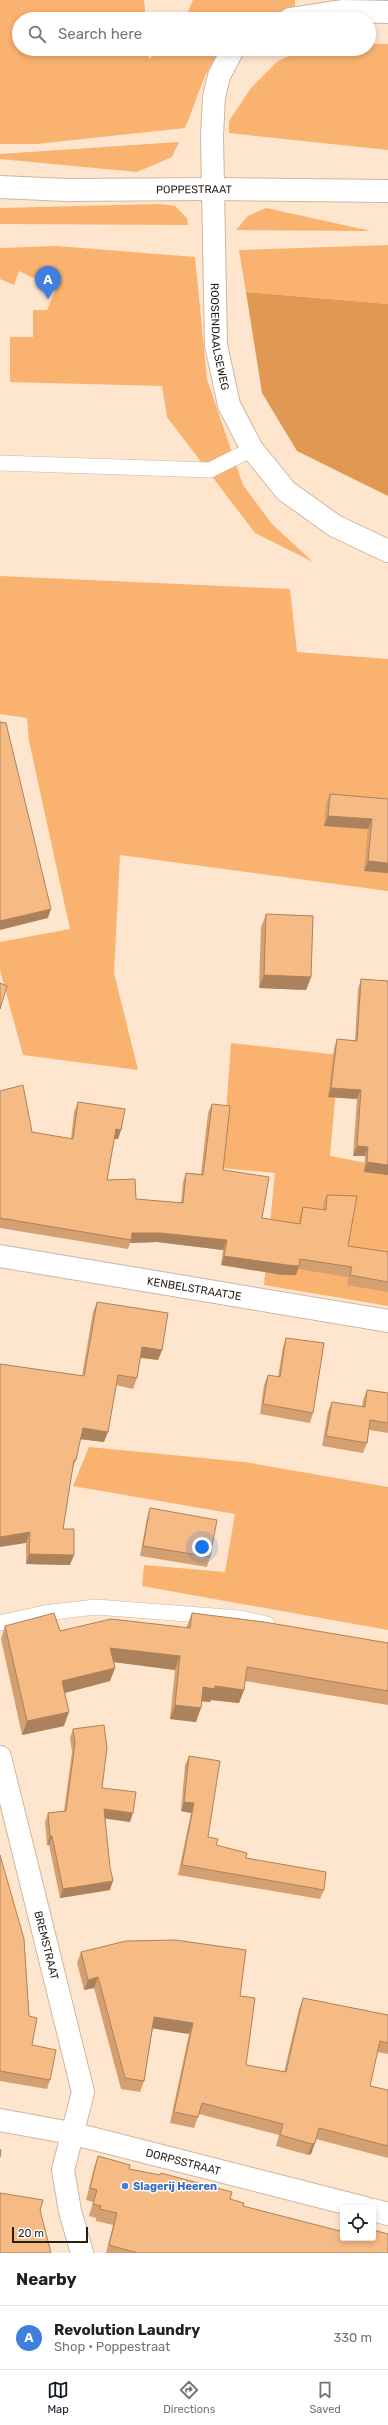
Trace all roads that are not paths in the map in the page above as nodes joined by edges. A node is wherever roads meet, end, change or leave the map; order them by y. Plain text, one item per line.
1 (336, 12) edge
2 (388, 12) edge
3 (229, 56) edge
4 (0, 187) edge
5 (212, 188) junction
6 (388, 191) edge
7 (252, 449) junction
8 (0, 463) edge
9 (388, 551) edge
10 (0, 1256) edge
11 (388, 1321) edge
12 (0, 1623) edge
13 (279, 1626) edge
14 (0, 1757) edge
15 (0, 2120) edge
16 (71, 2133) junction
17 (354, 2205) edge
18 (376, 2211) edge
19 (388, 2214) edge
20 (82, 2253) edge

1 - 2 street
3 - 5 street, ROOSENDAALSEWEG
4 - 5 street, POPPESTRAAT
5 - 6 street, POPPESTRAAT
5 - 7 street, ROOSENDAALSEWEG
7 - 8 lane
7 - 9 street, ROOSENDAALSEWEG
10 - 11 street, KENBELSTRAATJE
12 - 13 lane
14 - 16 street, BREMSTRAAT
15 - 16 street, DORPSSTRAAT
16 - 17 street, DORPSSTRAAT
16 - 20 street, BREMSTRAAT
18 - 19 street

